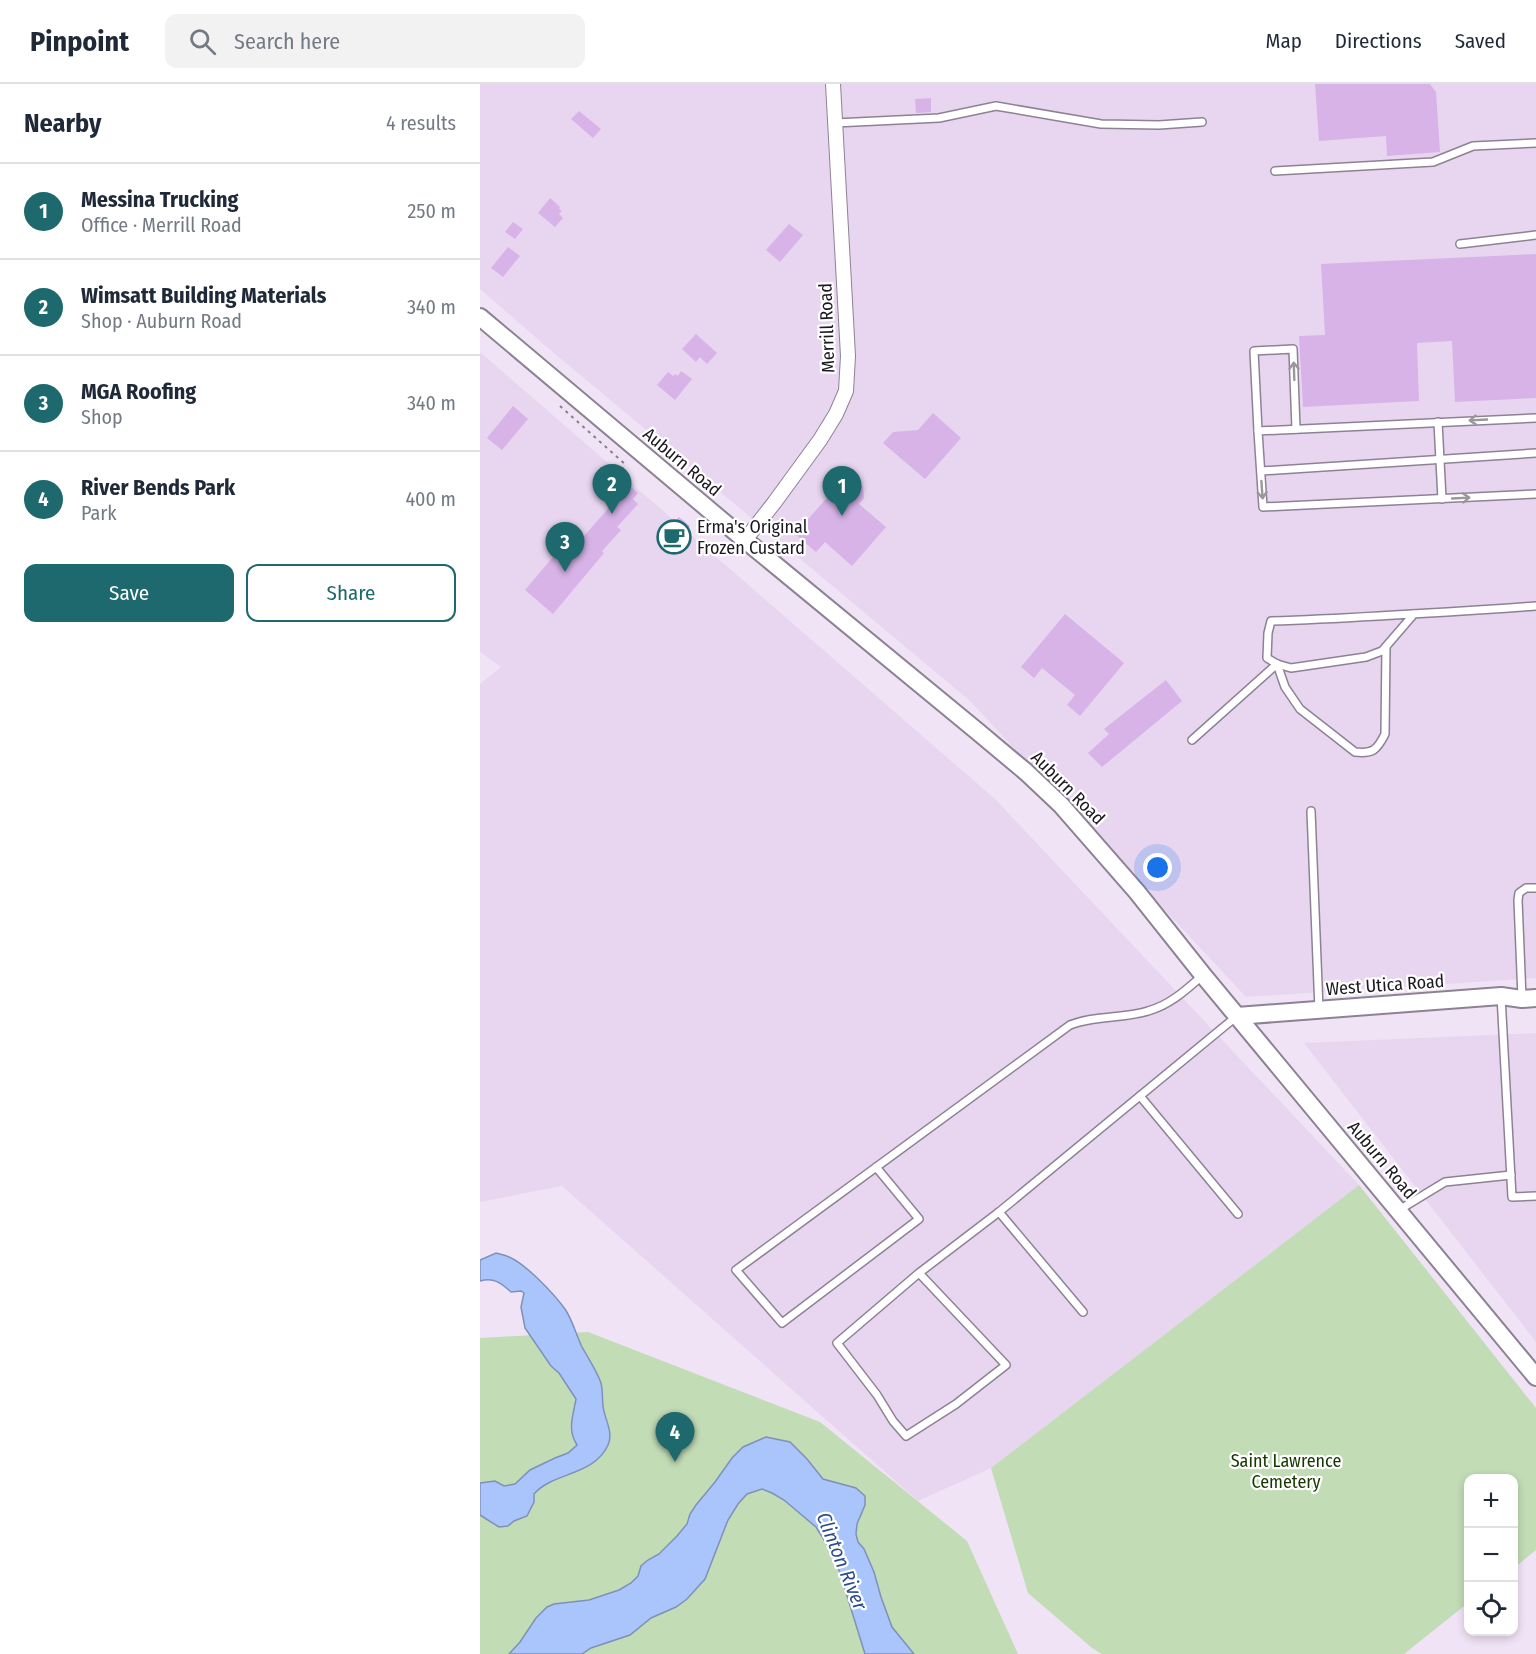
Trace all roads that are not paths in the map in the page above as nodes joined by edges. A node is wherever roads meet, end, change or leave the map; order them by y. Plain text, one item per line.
1 (833, 84) edge
2 (1202, 122) dead end
3 (835, 123) junction
4 (1536, 143) edge
5 (1275, 171) dead end
6 (1536, 235) edge
7 (1460, 244) dead end
8 (480, 317) edge
9 (1536, 417) edge
10 (1438, 422) junction
11 (1296, 429) junction
12 (1258, 431) junction
13 (1536, 453) edge
14 (1440, 459) junction
15 (1261, 471) junction
16 (1536, 494) edge
17 (1442, 498) junction
18 (745, 540) junction
19 (1536, 606) edge
20 (1414, 614) junction
21 (1386, 646) junction
22 (1277, 664) junction
23 (1192, 740) dead end
24 (1311, 811) dead end
25 (1536, 888) edge
26 (1203, 975) junction
27 (1501, 996) junction
28 (1529, 999) edge
29 (1319, 1010) junction
30 (1237, 1016) junction
31 (1140, 1096) junction
32 (876, 1167) junction
33 (1511, 1175) junction
34 (1536, 1196) edge
35 (1398, 1211) junction
36 (999, 1212) junction
37 (1238, 1214) dead end
38 (919, 1273) junction
39 (1083, 1312) dead end
40 (1536, 1377) edge

1 - 3 street, Merrill Road
2 - 3 lane
3 - 18 street, Merrill Road
4 - 5 lane
6 - 7 lane
8 - 18 street, Auburn Road
9 -> 10 lane
10 - 11 lane
10 - 14 lane
11 - 12 lane
11 -> 12 lane
12 - 15 lane
13 - 14 lane
14 - 15 lane
14 - 17 lane
15 -> 17 lane
17 -> 16 lane
18 - 26 street, Auburn Road
19 - 20 lane
20 - 21 lane
20 - 22 lane
21 - 22 lane
21 - 22 lane
22 - 23 lane
24 - 29 lane
25 - 28 lane
26 - 30 street, Auburn Road
26 - 32 lane
27 - 28 street, West Utica Road
27 - 29 street, West Utica Road
27 - 33 lane
29 - 30 street, West Utica Road
30 - 31 lane
30 - 35 street, Auburn Road
31 - 36 lane
31 - 37 lane
32 - 32 lane
33 - 34 lane
33 - 35 lane
35 - 40 street, Auburn Road
36 - 38 lane
36 - 39 lane
38 - 38 lane

